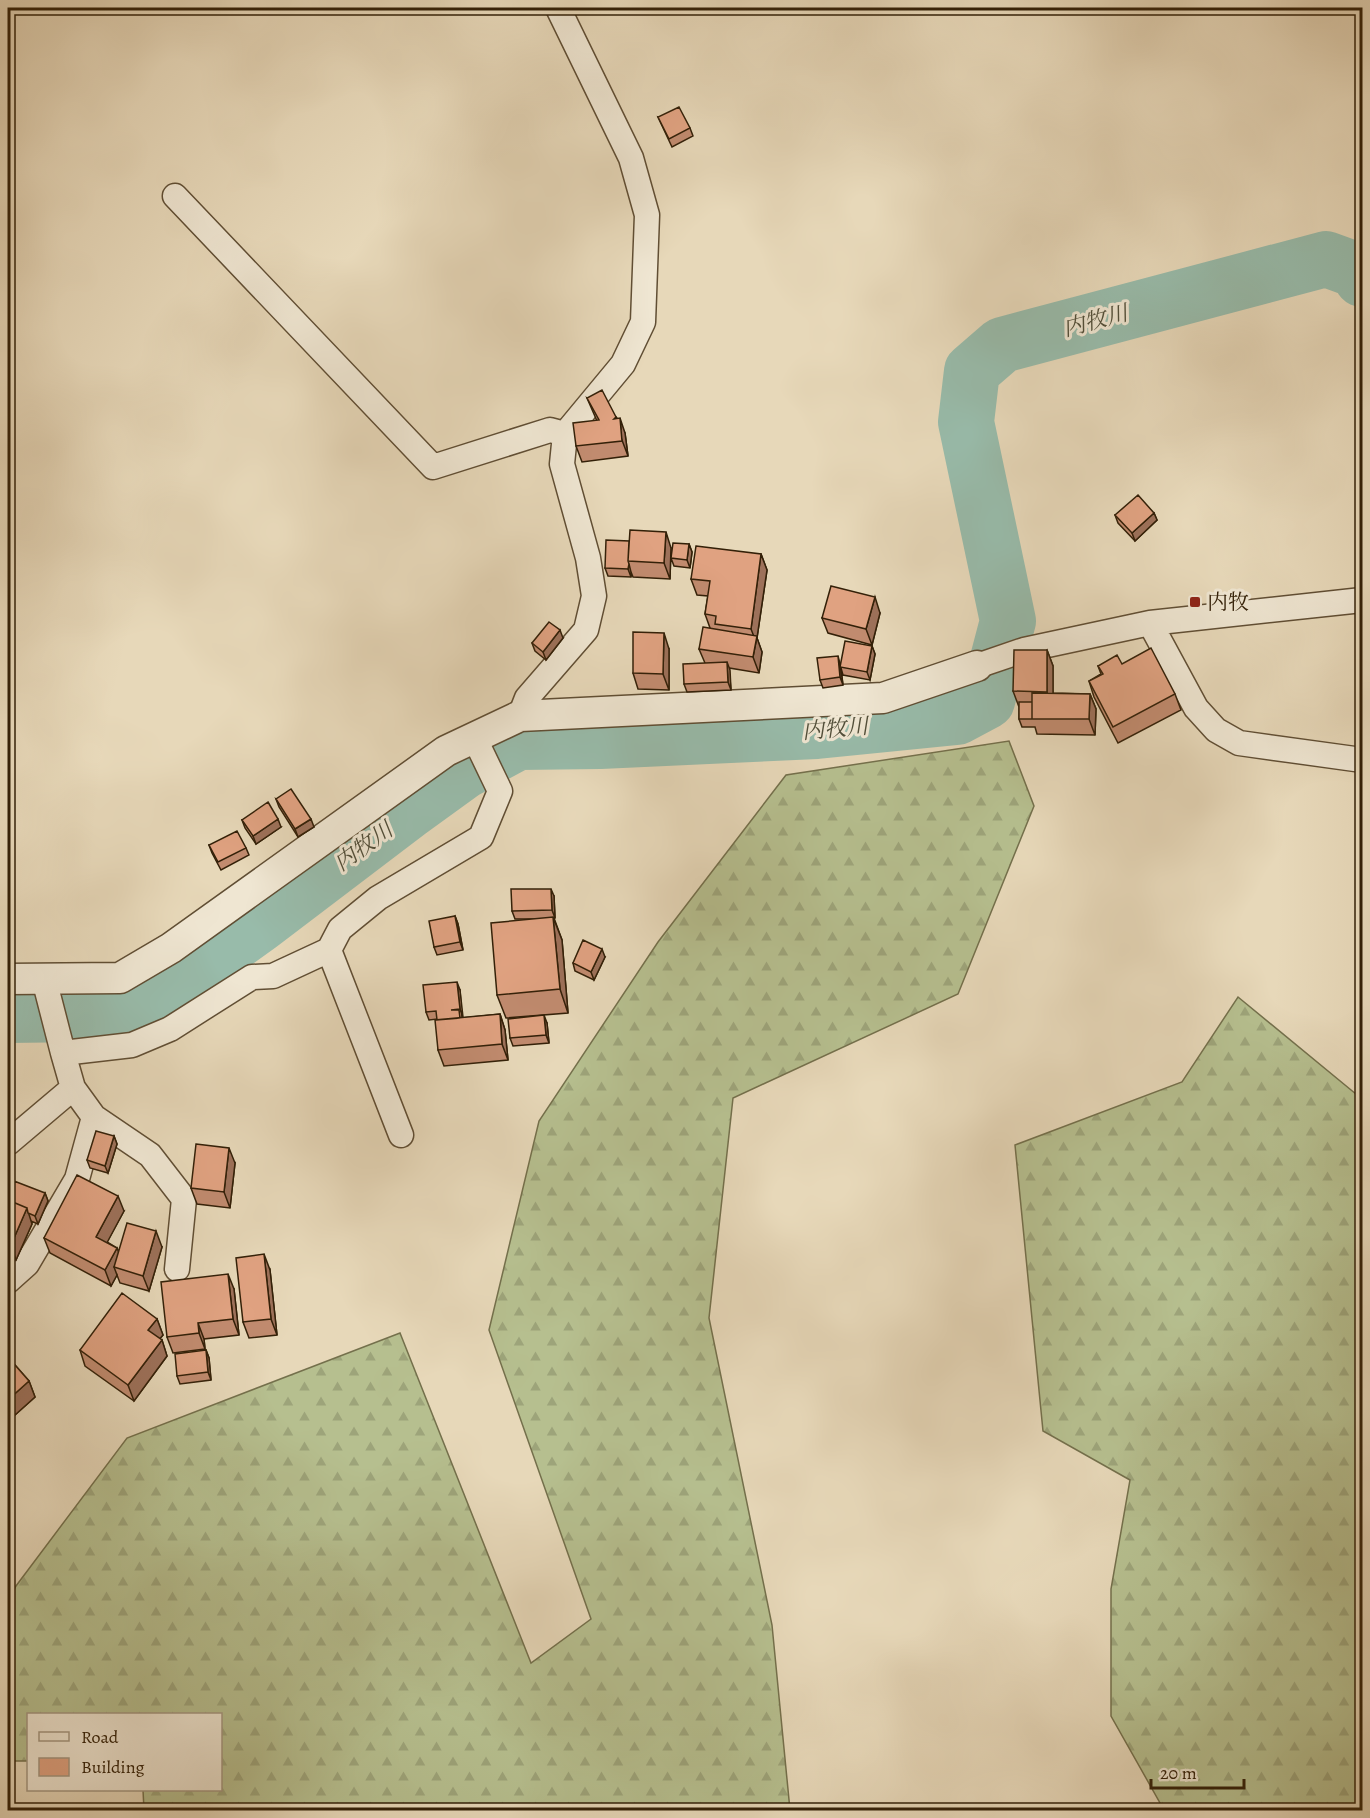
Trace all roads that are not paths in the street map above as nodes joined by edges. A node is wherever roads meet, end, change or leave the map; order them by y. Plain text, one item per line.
1 (558, 8) edge
2 (175, 196) dead end
3 (566, 434) junction
4 (1362, 600) edge
5 (1150, 623) junction
6 (977, 666) joint
7 (520, 716) junction
8 (477, 743) junction
9 (1362, 760) edge
10 (329, 950) junction
11 (8, 979) edge
12 (46, 988) junction
13 (61, 1046) junction
14 (73, 1088) junction
15 (94, 1117) junction
16 (401, 1135) dead end
17 (8, 1143) edge
18 (177, 1269) dead end
19 (8, 1281) edge

1 - 3 street
2 - 3 street
3 - 7 street
4 - 5 street
5 - 6 street
5 - 9 street
6 - 7 street
7 - 8 street
8 - 10 street
8 - 12 street
10 - 13 street
10 - 16 street
11 - 12 street
12 - 13 street
13 - 14 street
14 - 15 street
14 - 17 street
15 - 18 street
15 - 19 street

